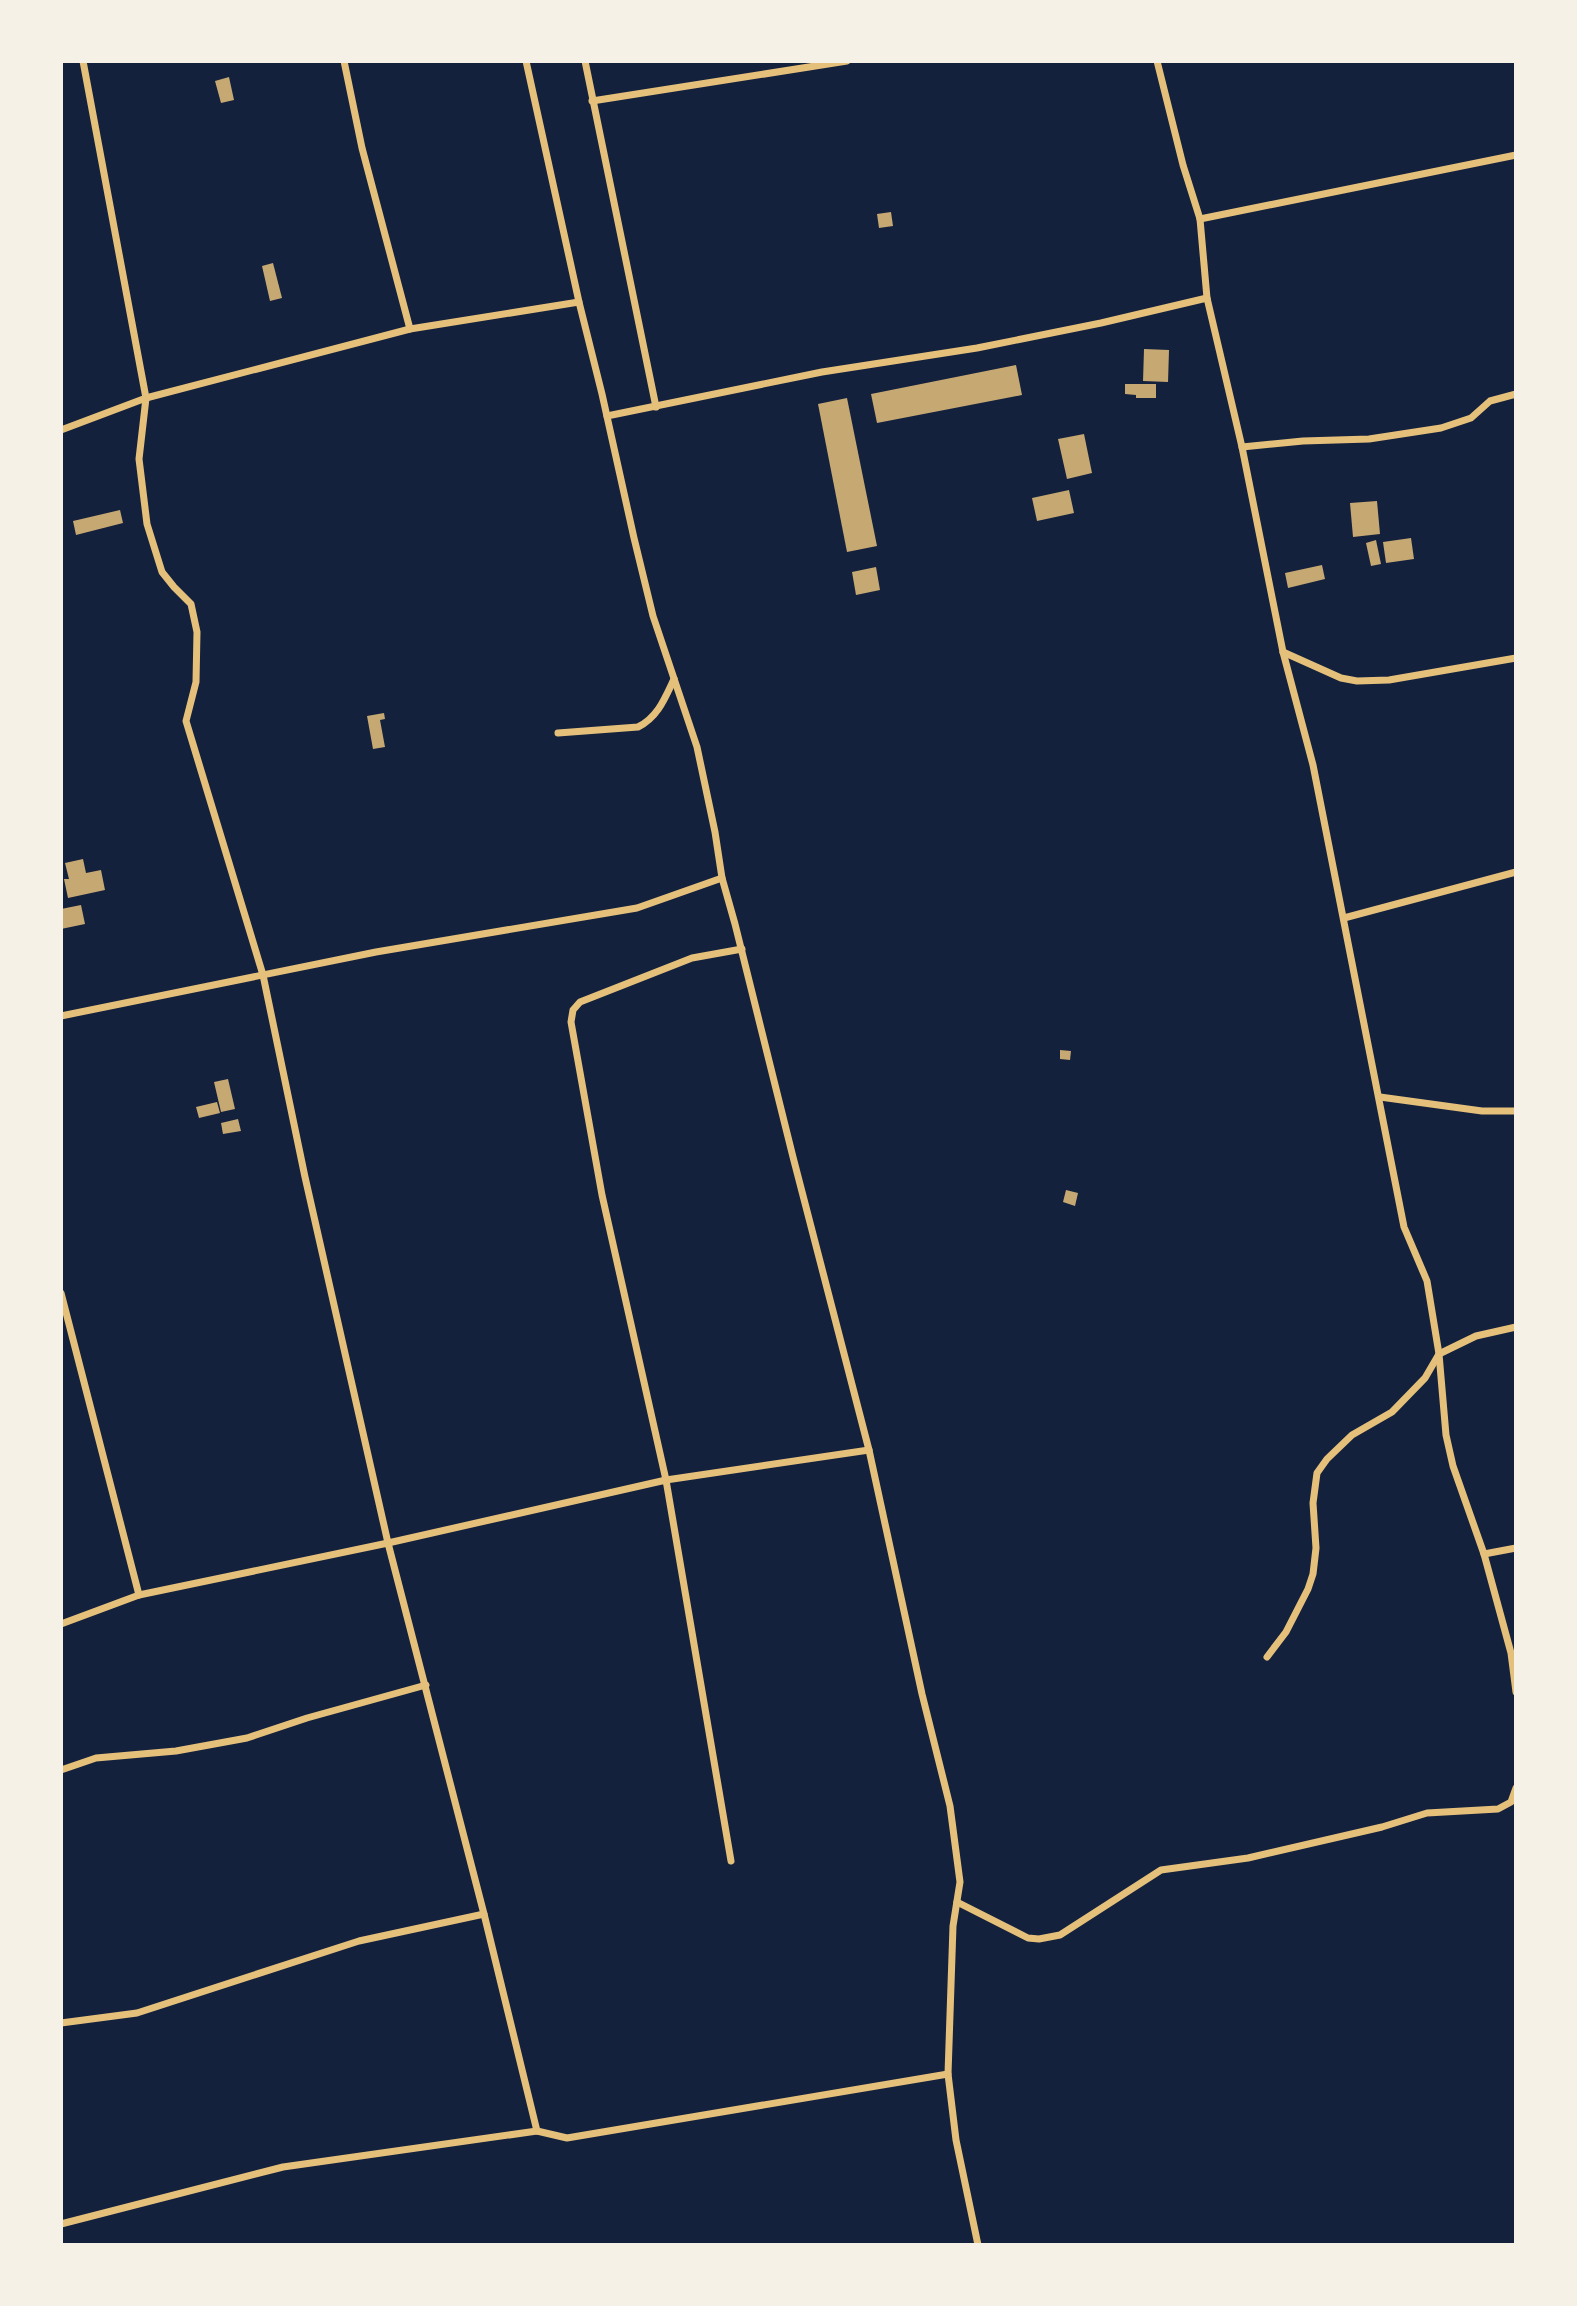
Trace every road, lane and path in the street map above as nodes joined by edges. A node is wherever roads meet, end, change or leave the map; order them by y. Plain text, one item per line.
1 (83, 61) edge
2 (344, 61) edge
3 (526, 61) edge
4 (585, 61) edge
5 (847, 61) edge
6 (1157, 61) edge
7 (592, 101) junction
8 (1516, 155) edge
9 (1200, 219) junction
10 (1206, 298) junction
11 (579, 302) junction
12 (410, 329) junction
13 (1516, 394) edge
14 (146, 398) junction
15 (656, 407) junction
16 (607, 416) junction
17 (61, 430) edge
18 (1241, 447) junction
19 (1283, 652) junction
20 (1516, 658) edge
21 (674, 678) junction
22 (558, 733) dead end
23 (1516, 872) edge
24 (722, 878) junction
25 (1344, 918) junction
26 (742, 949) junction
27 (263, 975) junction
28 (61, 1016) edge
29 (1380, 1097) junction
30 (1516, 1111) edge
31 (61, 1293) edge
32 (1516, 1327) edge
33 (1439, 1354) junction
34 (869, 1450) junction
35 (666, 1480) junction
36 (388, 1543) junction
37 (1516, 1548) edge
38 (1484, 1554) junction
39 (139, 1595) junction
40 (61, 1624) edge
41 (1267, 1657) dead end
42 (426, 1685) junction
43 (1516, 1692) edge
44 (61, 1769) edge
45 (1516, 1788) edge
46 (1513, 1802) edge
47 (731, 1861) dead end
48 (957, 1902) junction
49 (484, 1914) junction
50 (61, 2023) edge
51 (948, 2074) junction
52 (537, 2131) junction
53 (61, 2224) edge
54 (978, 2245) edge

1 - 14 street
2 - 12 street
3 - 11 street
4 - 7 street
5 - 7 street
6 - 9 street
7 - 15 street
8 - 9 street
9 - 10 street
10 - 15 street
10 - 18 street
11 - 12 street
11 - 16 street
12 - 14 street
13 - 18 street
14 - 17 street
14 - 27 street
15 - 16 street
16 - 21 street
18 - 19 street
19 - 20 street
19 - 25 street
21 - 22 street
21 - 24 street
23 - 25 street
24 - 26 street
24 - 27 street
25 - 29 street
26 - 34 street
26 - 35 street
27 - 28 street
27 - 36 street
29 - 30 street
29 - 33 street
31 - 39 street
32 - 33 street
33 - 38 street
33 - 41 street
34 - 35 street
34 - 48 street
35 - 36 street
35 - 47 street
36 - 39 street
36 - 42 street
37 - 38 street
38 - 43 street
39 - 40 street
42 - 44 street
42 - 49 street
45 - 46 street
46 - 48 street
48 - 51 street
49 - 50 street
49 - 52 street
51 - 52 street
51 - 54 street
52 - 53 street

